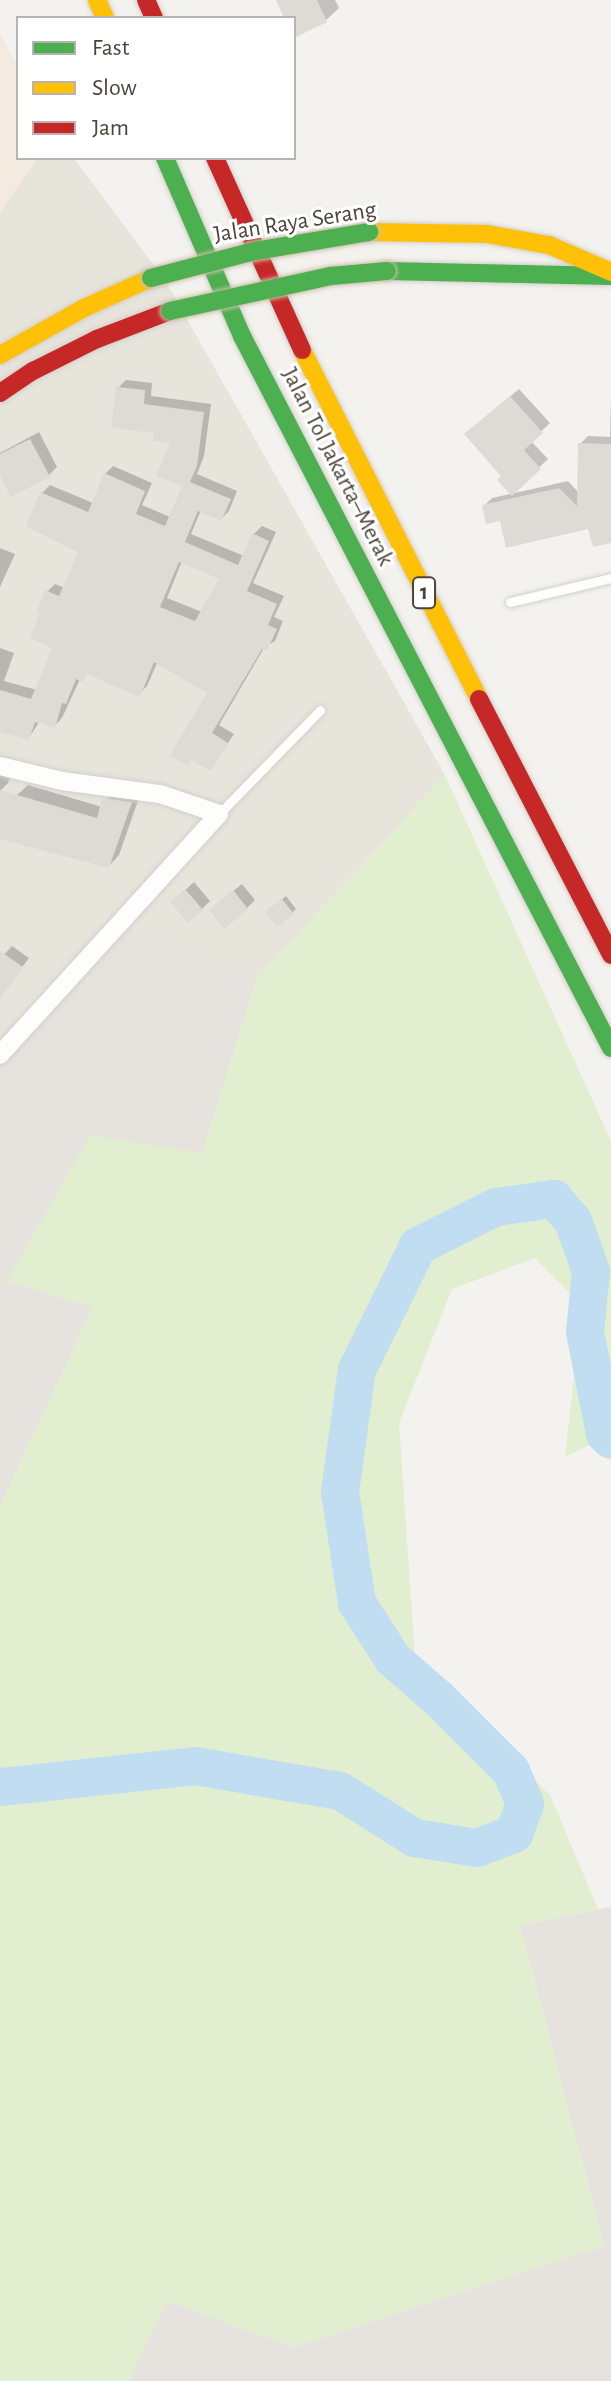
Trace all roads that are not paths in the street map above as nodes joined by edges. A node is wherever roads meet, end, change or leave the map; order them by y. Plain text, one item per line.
1 (166, 160) edge
2 (216, 160) edge
3 (611, 274) edge
4 (0, 355) edge
5 (0, 393) edge
6 (611, 578) edge
7 (510, 602) dead end
8 (320, 710) dead end
9 (0, 766) edge
10 (219, 814) junction
11 (611, 955) edge
12 (611, 1048) edge
13 (0, 1055) edge

1 - 12 highway, Jalan Tol Jakarta–Merak / 1
2 - 11 highway, Jalan Tol Jakarta–Merak / 1
3 - 4 highway, Jalan Raya Serang, bridge
3 - 5 highway, Jalan Raya Serang, bridge
6 - 7 lane
8 - 10 lane
9 - 10 street
10 - 13 street

